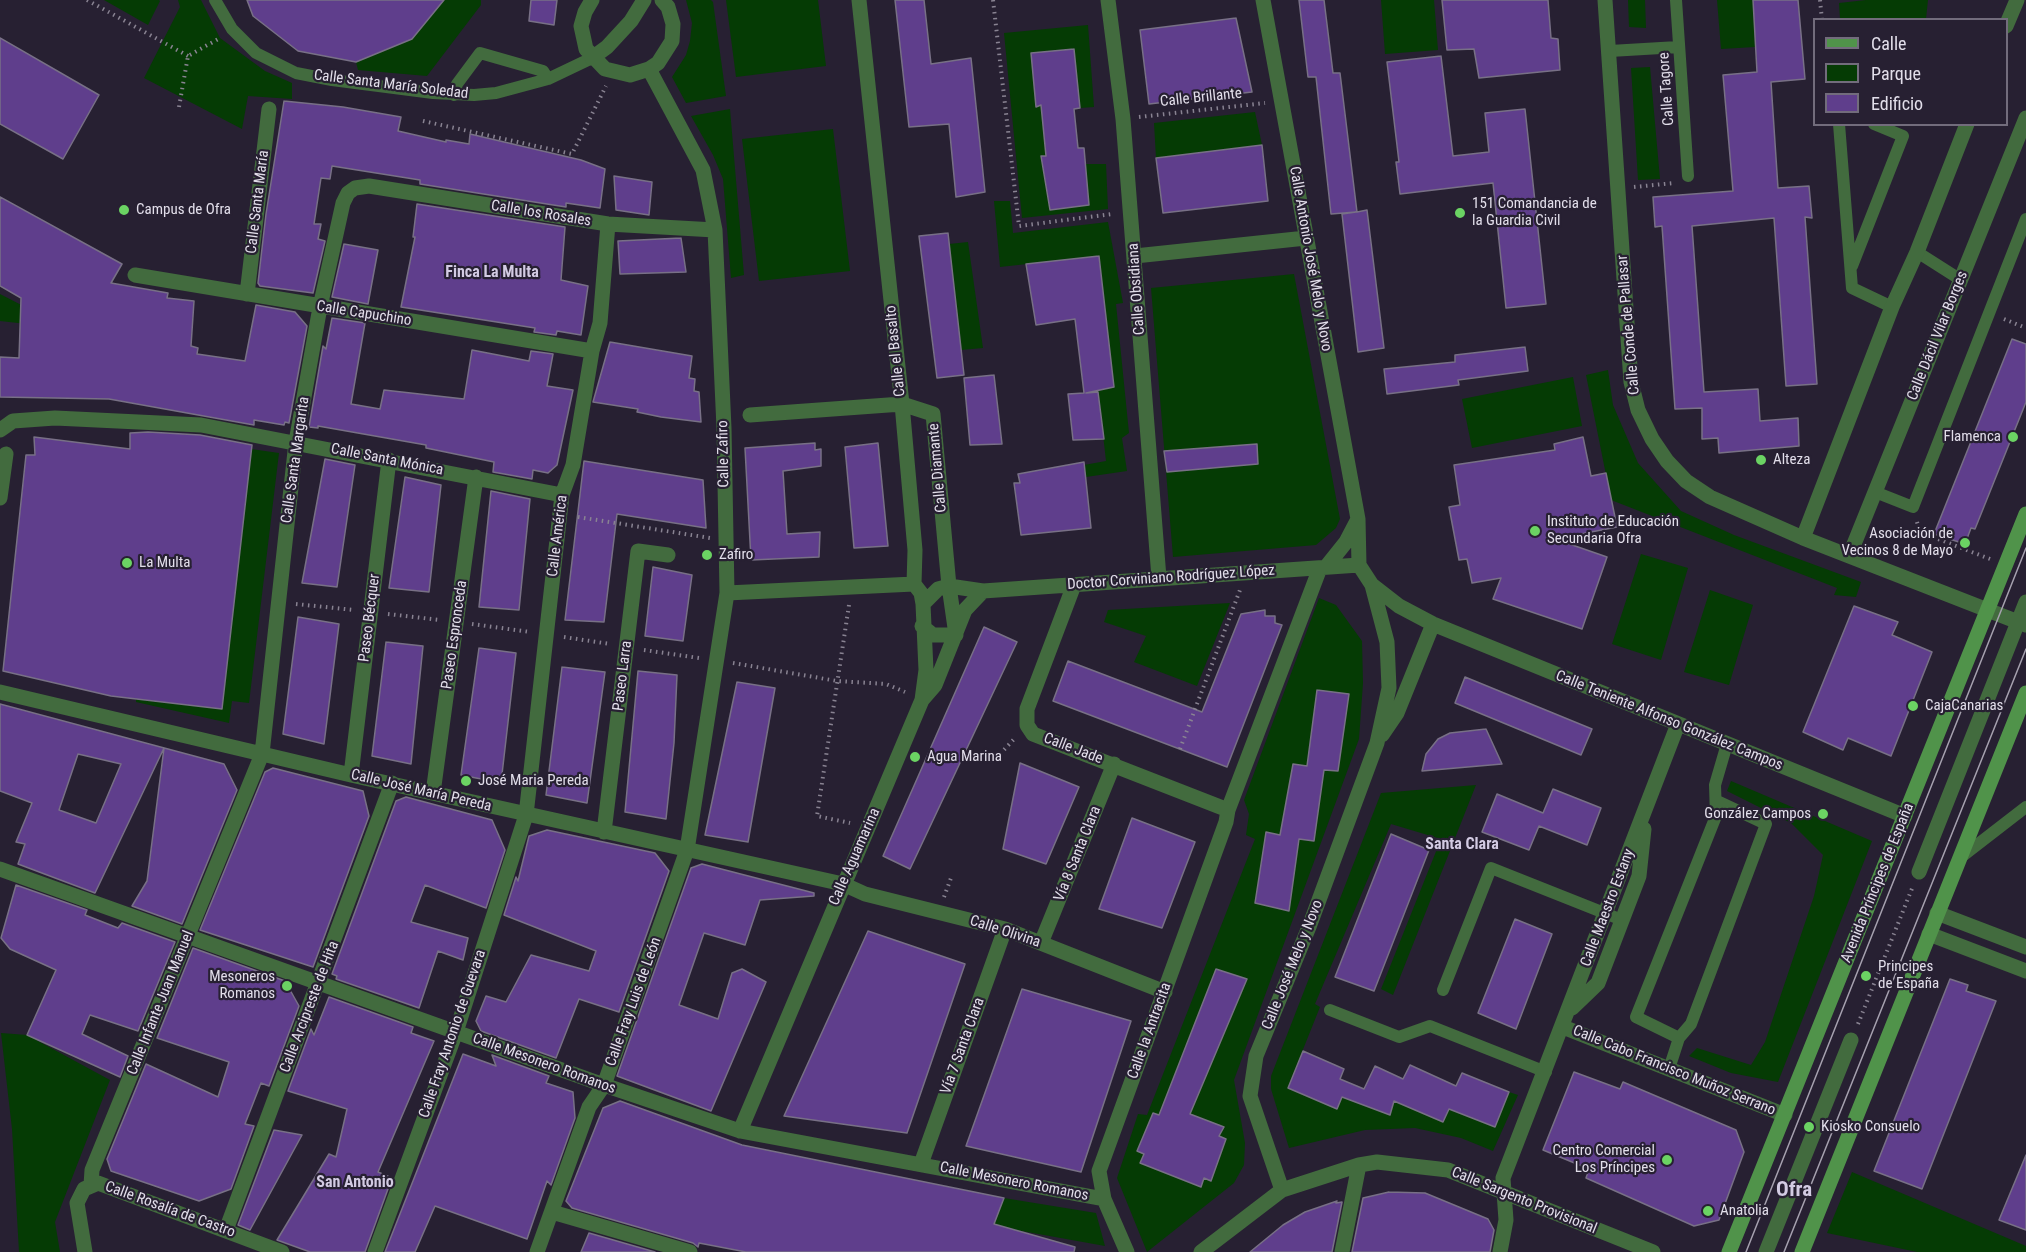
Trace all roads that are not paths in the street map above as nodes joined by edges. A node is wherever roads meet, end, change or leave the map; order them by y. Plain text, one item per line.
1 (215, 0) edge
2 (592, 0) edge
3 (644, 0) edge
4 (662, 0) edge
5 (859, 0) edge
6 (1108, 0) edge
7 (1263, 0) edge
8 (1605, 0) edge
9 (1676, 0) edge
10 (2017, 0) edge
11 (2008, 23) edge
12 (1678, 47) junction
13 (1610, 51) junction
14 (592, 58) junction
15 (649, 69) junction
16 (548, 79) junction
17 (454, 94) junction
18 (269, 109) dead end
19 (2026, 118) edge
20 (1839, 126) edge
21 (1879, 126) edge
22 (1966, 126) edge
23 (1688, 176) road end
24 (369, 186) joint
25 (2026, 219) edge
26 (608, 224) junction
27 (715, 230) junction
28 (1306, 238) junction
29 (1917, 252) junction
30 (1135, 256) junction
31 (1851, 270) junction
32 (135, 274) dead end
33 (1961, 280) junction
34 (247, 294) junction
35 (320, 307) junction
36 (1892, 307) junction
37 (592, 351) junction
38 (902, 404) junction
39 (750, 415) dead end
40 (0, 432) edge
41 (296, 442) junction
42 (3, 460) edge
43 (389, 460) junction
44 (476, 477) junction
45 (1875, 492) junction
46 (562, 495) junction
47 (0, 498) edge
48 (2026, 514) edge
49 (1358, 519) junction
50 (1803, 538) junction
51 (1850, 554) junction
52 (668, 555) dead end
53 (1359, 565) junction
54 (1323, 568) junction
55 (1159, 578) junction
56 (914, 584) junction
57 (1074, 585) junction
58 (1372, 585) junction
59 (949, 586) junction
60 (983, 591) junction
61 (727, 592) junction
62 (2026, 602) edge
63 (923, 604) junction
64 (1987, 610) junction
65 (1433, 624) junction
66 (2022, 624) edge
67 (922, 626) junction
68 (956, 635) junction
69 (0, 692) edge
70 (2026, 693) edge
71 (922, 700) junction
72 (1678, 724) junction
73 (1377, 743) junction
74 (1727, 744) junction
75 (262, 754) junction
76 (1114, 764) junction
77 (351, 776) junction
78 (392, 783) junction
79 (433, 793) junction
80 (1717, 801) junction
81 (1647, 805) junction
82 (2026, 807) edge
83 (1228, 810) junction
84 (526, 815) junction
85 (1905, 816) junction
86 (604, 832) junction
87 (687, 850) junction
88 (1959, 859) junction
89 (0, 869) edge
90 (1919, 872) road end
91 (843, 884) junction
92 (1606, 913) junction
93 (1937, 913) junction
94 (1622, 920) junction
95 (1005, 929) junction
96 (1929, 934) junction
97 (189, 936) junction
98 (1041, 943) junction
99 (2026, 947) edge
100 (2026, 971) edge
101 (320, 982) junction
102 (1443, 990) dead end
103 (1165, 992) junction
104 (1330, 1010) dead end
105 (1569, 1011) junction
106 (1563, 1027) junction
107 (456, 1032) junction
108 (1679, 1038) junction
109 (1851, 1040) road end
110 (1669, 1069) junction
111 (1546, 1072) junction
112 (604, 1085) junction
113 (1785, 1115) junction
114 (740, 1131) junction
115 (921, 1164) junction
116 (1359, 1164) junction
117 (91, 1185) junction
118 (1282, 1190) junction
119 (1505, 1194) junction
120 (1104, 1199) junction
121 (552, 1212) junction
122 (226, 1230) junction
123 (1651, 1251) edge
124 (85, 1252) edge
125 (282, 1252) edge
126 (375, 1252) edge
127 (537, 1252) edge
128 (690, 1252) edge
129 (1127, 1252) edge
130 (1202, 1252) edge
131 (1342, 1252) edge
132 (1500, 1252) edge
133 (1729, 1252) edge
134 (1766, 1252) edge
135 (1802, 1252) edge

1 - 17 lane, Calle Santa María Soledad
2 - 14 street
3 - 14 street, Calle Santa María Soledad
4 - 15 street
5 - 38 street, Calle el Basalto
6 - 30 street, Calle Obsidiana
7 - 28 street, Calle Antonio José Melo y Novo
8 - 13 street, Calle Conde de Pallasar
9 - 12 lane, Calle Tagore
10 - 11 street
12 - 13 lane
12 - 23 lane, Calle Tagore
13 - 50 street, Calle Conde de Pallasar
14 - 15 street
14 - 16 lane, Calle Santa María Soledad
15 - 27 street, Calle Zafiro
16 - 17 lane, Calle Santa María Soledad
16 - 17 lane
18 - 34 street, Calle Santa María
19 - 33 street, Calle Dácil Vilar Borges
20 - 31 lane
21 - 31 lane
22 - 29 street
24 - 26 street, Calle los Rosales
24 - 35 street, Calle Santa Margarita
25 - 45 lane
26 - 27 street, Calle los Rosales
26 - 37 street, Calle América
27 - 61 street, Calle Zafiro
28 - 30 street
28 - 49 street, Calle Antonio José Melo y Novo
29 - 33 lane
29 - 36 street
30 - 55 street, Calle Obsidiana
31 - 36 lane
32 - 34 street, Calle Capuchino
33 - 45 street, Calle Dácil Vilar Borges
34 - 35 street, Calle Capuchino
35 - 37 street, Calle Capuchino
35 - 41 street, Calle Santa Margarita
36 - 50 street
37 - 46 street, Calle América
38 - 39 street, Calle Diamante
38 - 56 street, Calle el Basalto
38 - 59 street, Calle Diamante
40 - 41 street, Calle Santa Mónica
40 - 42 street
41 - 43 street, Calle Santa Mónica
41 - 75 street, Calle Santa Margarita
42 - 47 street
43 - 44 street, Calle Santa Mónica
43 - 77 street, Paseo Bécquer
44 - 46 street, Calle Santa Mónica
44 - 79 street, Paseo Espronceda
45 - 51 street, Calle Dácil Vilar Borges
46 - 84 street, Calle América
48 - 64 main road, Avenida Príncipes de España
49 - 53 street, Calle Antonio José Melo y Novo
49 - 54 street
50 - 51 street, Calle Conde de Pallasar
51 - 64 street, Calle Conde de Pallasar
52 - 86 street, Paseo Larra
53 - 54 street, Doctor Corviniano Rodríguez López
53 - 58 street
54 - 55 street, Doctor Corviniano Rodríguez López
54 - 83 street, Calle la Antracita
55 - 57 street, Doctor Corviniano Rodríguez López
56 - 61 street
56 - 63 street, Calle el Basalto
57 - 60 street, Doctor Corviniano Rodríguez López
57 - 76 street, Calle Jade
58 - 65 street, Calle Teniente Alfonso González Campos
58 - 73 street
59 - 60 street, Doctor Corviniano Rodríguez López
59 - 63 street
59 - 68 street, Calle Diamante
60 - 68 street, Calle Aguamarina
61 - 87 street, Calle Zafiro
62 - 66 street
63 - 67 street, Calle el Basalto
64 - 66 street, Calle Conde de Pallasar
64 - 85 main road, Avenida Príncipes de España
65 - 72 street, Calle Teniente Alfonso González Campos
65 - 73 street
66 - 90 street
67 - 68 street
67 - 71 street, Calle el Basalto
68 - 71 street, Calle Aguamarina
69 - 75 street, Calle José María Pereda
70 - 88 main road
71 - 91 street, Calle Aguamarina
72 - 74 street, Calle Teniente Alfonso González Campos
72 - 81 street, Calle Maestro Estany
73 - 118 street, Calle José Melo y Novo
74 - 80 lane
74 - 85 street, Calle Teniente Alfonso González Campos
75 - 77 street, Calle José María Pereda
75 - 97 street, Calle Infante Juan Manuel
76 - 83 street, Calle Jade
76 - 98 street, Vía 8 Santa Clara
77 - 78 street, Calle José María Pereda
78 - 79 street, Calle José María Pereda
78 - 101 street, Calle Arcipreste de Hita
79 - 84 street, Calle José María Pereda
80 - 108 lane
80 - 108 lane
81 - 92 street, Calle Maestro Estany
81 - 94 street, Calle Maestro Estany
82 - 88 lane
83 - 103 street, Calle la Antracita
84 - 86 street, Calle José María Pereda
84 - 107 street, Calle Fray Antonio de Guevara
85 - 113 main road, Avenida Príncipes de España
86 - 87 street, Calle José María Pereda
87 - 91 street, Calle José María Pereda
87 - 112 street, Calle Fray Luis de León
88 - 93 main road
89 - 97 street, Calle Mesonero Romanos
91 - 95 street, Calle Olivina
91 - 114 street, Calle Aguamarina
92 - 94 lane
92 - 102 lane
92 - 105 street, Calle Maestro Estany
93 - 96 main road
93 - 99 street
94 - 105 street, Calle Maestro Estany
95 - 98 street, Calle Olivina
95 - 115 street, Vía 7 Santa Clara
96 - 100 street
96 - 135 main road
97 - 101 street, Calle Mesonero Romanos
97 - 117 street, Calle Infante Juan Manuel
98 - 103 street, Calle Olivina
101 - 107 street, Calle Mesonero Romanos
101 - 122 street, Calle Arcipreste de Hita
103 - 120 street, Calle la Antracita
104 - 111 lane
105 - 106 street, Calle Maestro Estany
106 - 110 street, Calle Cabo Francisco Muñoz Serrano
106 - 111 street, Calle Maestro Estany
107 - 112 street, Calle Mesonero Romanos
107 - 126 street, Calle Fray Antonio de Guevara
108 - 110 lane
109 - 134 street
110 - 113 street, Calle Cabo Francisco Muñoz Serrano
111 - 119 street, Calle Maestro Estany
112 - 114 street, Calle Mesonero Romanos
112 - 121 street, Calle Fray Luis de León
113 - 133 main road, Avenida Príncipes de España
114 - 115 street, Calle Mesonero Romanos
115 - 120 street, Calle Mesonero Romanos
116 - 118 street, Calle Sargento Provisional
116 - 119 street, Calle Sargento Provisional
116 - 131 street
117 - 122 street, Calle Rosalía de Castro
117 - 124 street, Calle Infante Juan Manuel
118 - 130 street, Calle Sargento Provisional
119 - 123 street, Calle Sargento Provisional
119 - 132 street, Calle Maestro Estany
120 - 129 street, Calle la Antracita
121 - 127 street, Calle Fray Luis de León
121 - 128 street
122 - 125 street, Calle Rosalía de Castro

